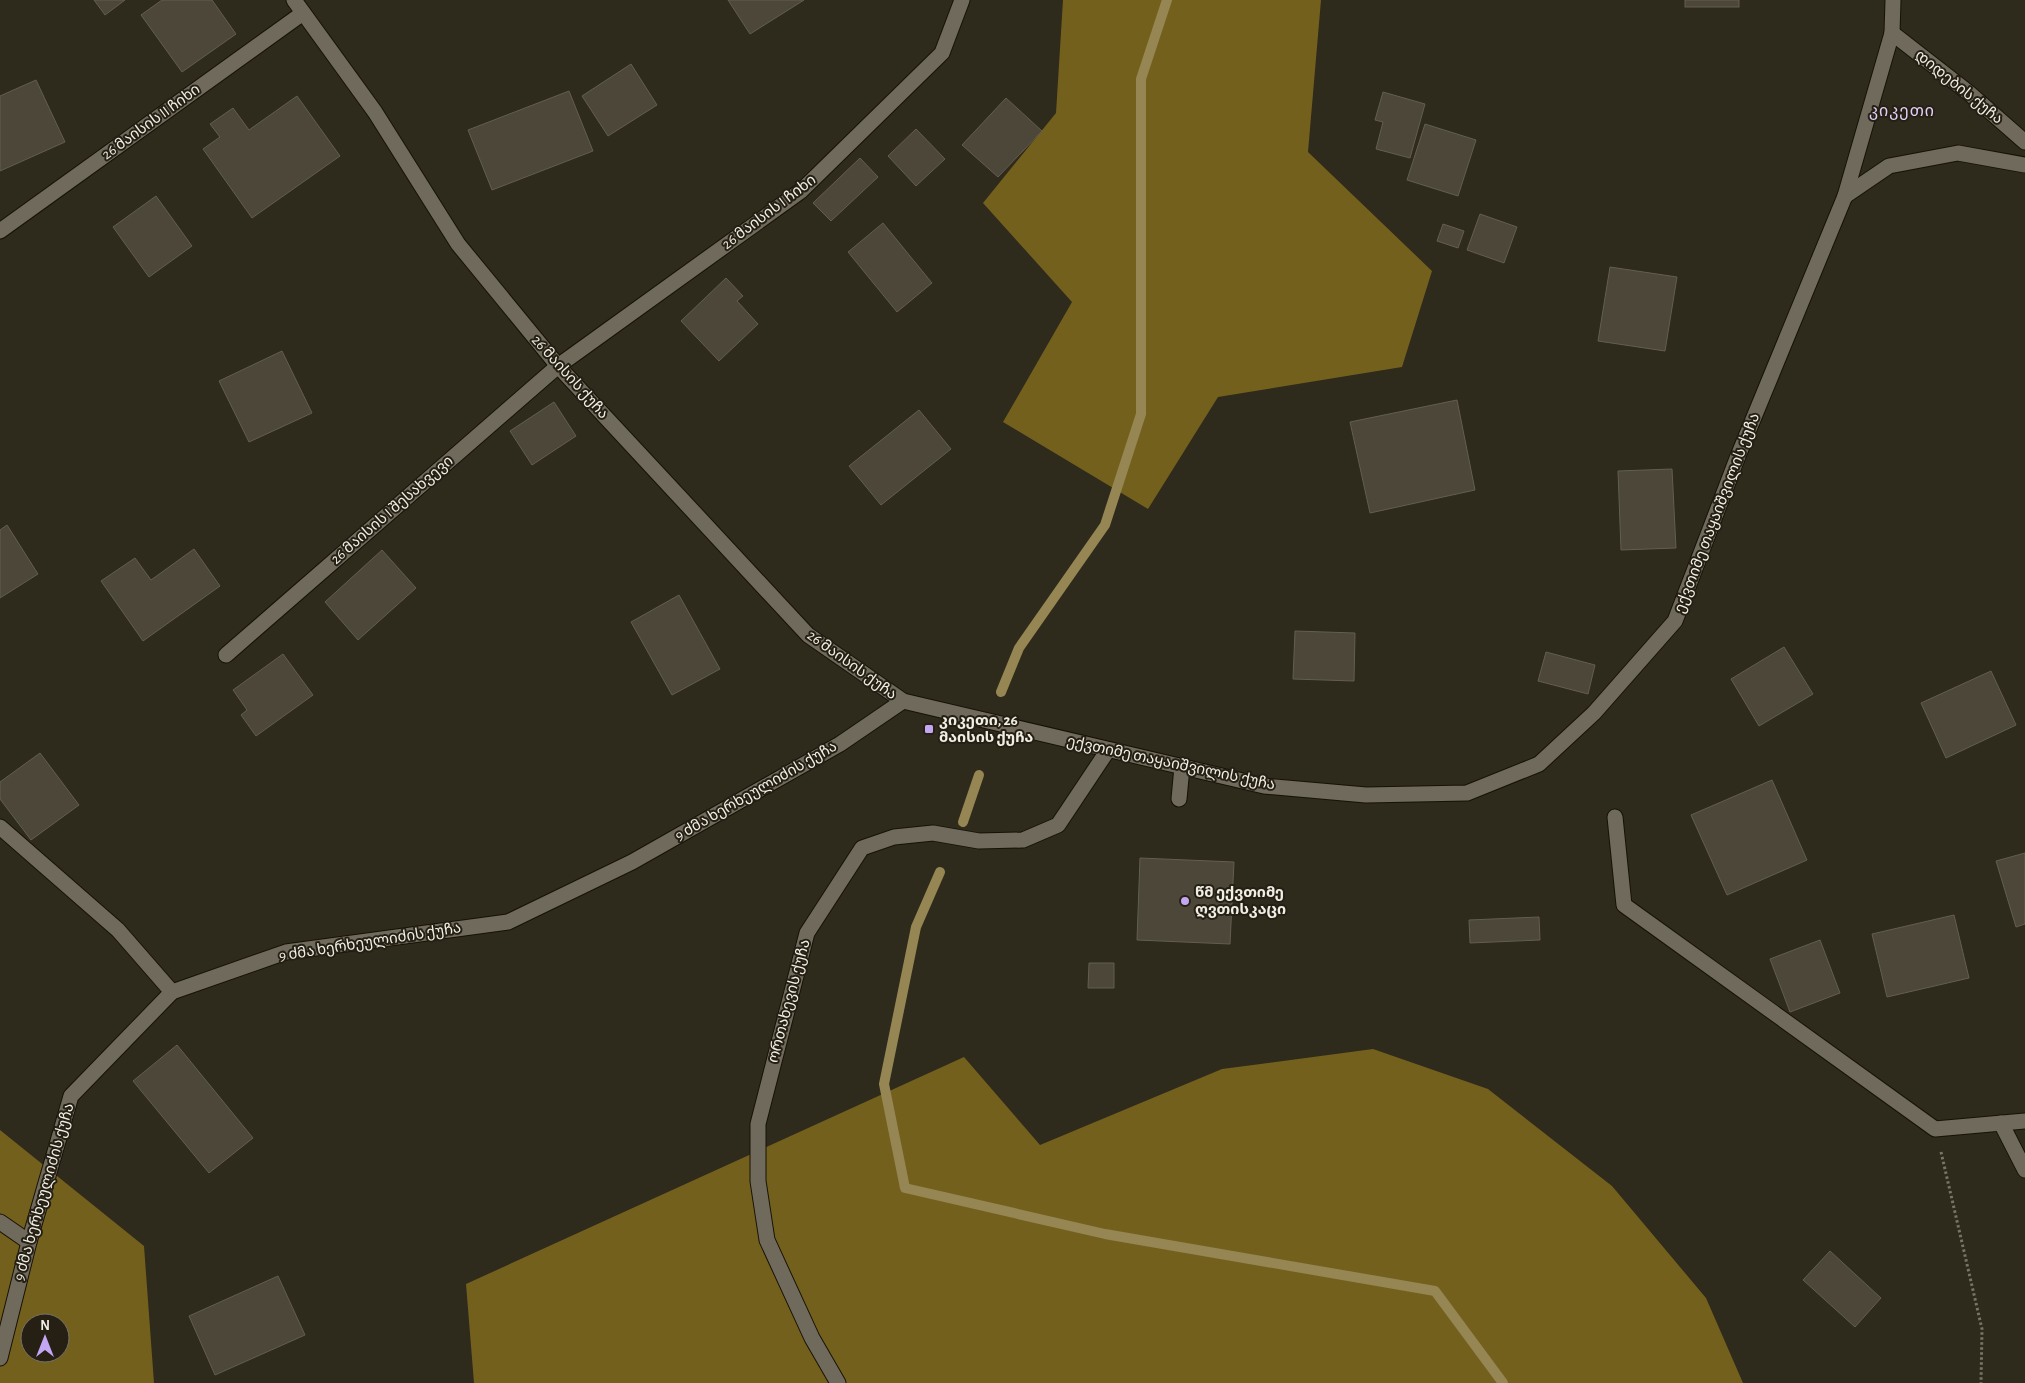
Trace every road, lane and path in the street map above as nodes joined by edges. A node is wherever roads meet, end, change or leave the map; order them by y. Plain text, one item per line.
1 (294, 0) edge
2 (962, 0) edge
3 (1893, 0) edge
4 (303, 13) junction
5 (1892, 33) junction
6 (2025, 142) edge
7 (2025, 165) edge
8 (1845, 196) junction
9 (0, 231) edge
10 (558, 366) junction
11 (226, 655) dead end
12 (903, 702) junction
13 (1108, 750) junction
14 (1182, 767) junction
15 (1180, 799) dead end
16 (1616, 817) dead end
17 (0, 827) edge
18 (172, 992) junction
19 (2025, 1121) edge
20 (2001, 1123) junction
21 (1935, 1130) junction
22 (2025, 1170) edge
23 (0, 1222) edge
24 (29, 1242) junction
25 (0, 1358) edge
26 (838, 1383) edge
27 (1981, 1383) edge

1 - 4 street, 26 მაისის ქუჩა
2 - 10 street, 26 მაისის I ჩიხი
3 - 5 street, ექვთიმე თაყაიშვილის ქუჩა
4 - 9 street, 26 მაისის II ჩიხი
4 - 10 street, 26 მაისის ქუჩა
5 - 6 street, დიდების ქუჩა
5 - 8 street, ექვთიმე თაყაიშვილის ქუჩა
7 - 8 street
8 - 14 street, ექვთიმე თაყაიშვილის ქუჩა
10 - 11 street, 26 მაისის I შესახვევი
10 - 12 street, 26 მაისის ქუჩა
12 - 13 street, ექვთიმე თაყაიშვილის ქუჩა
12 - 18 street, 9 ძმა ხერხეულიძის ქუჩა
13 - 14 street, ექვთიმე თაყაიშვილის ქუჩა
13 - 26 street, ორთახევის ქუჩა
14 - 15 street
16 - 21 street
17 - 18 street
18 - 24 street, 9 ძმა ხერხეულიძის ქუჩა
19 - 20 street
20 - 21 street
20 - 22 street
21 - 27 path
23 - 24 street
24 - 25 street, 9 ძმა ხერხეულიძის ქუჩა

